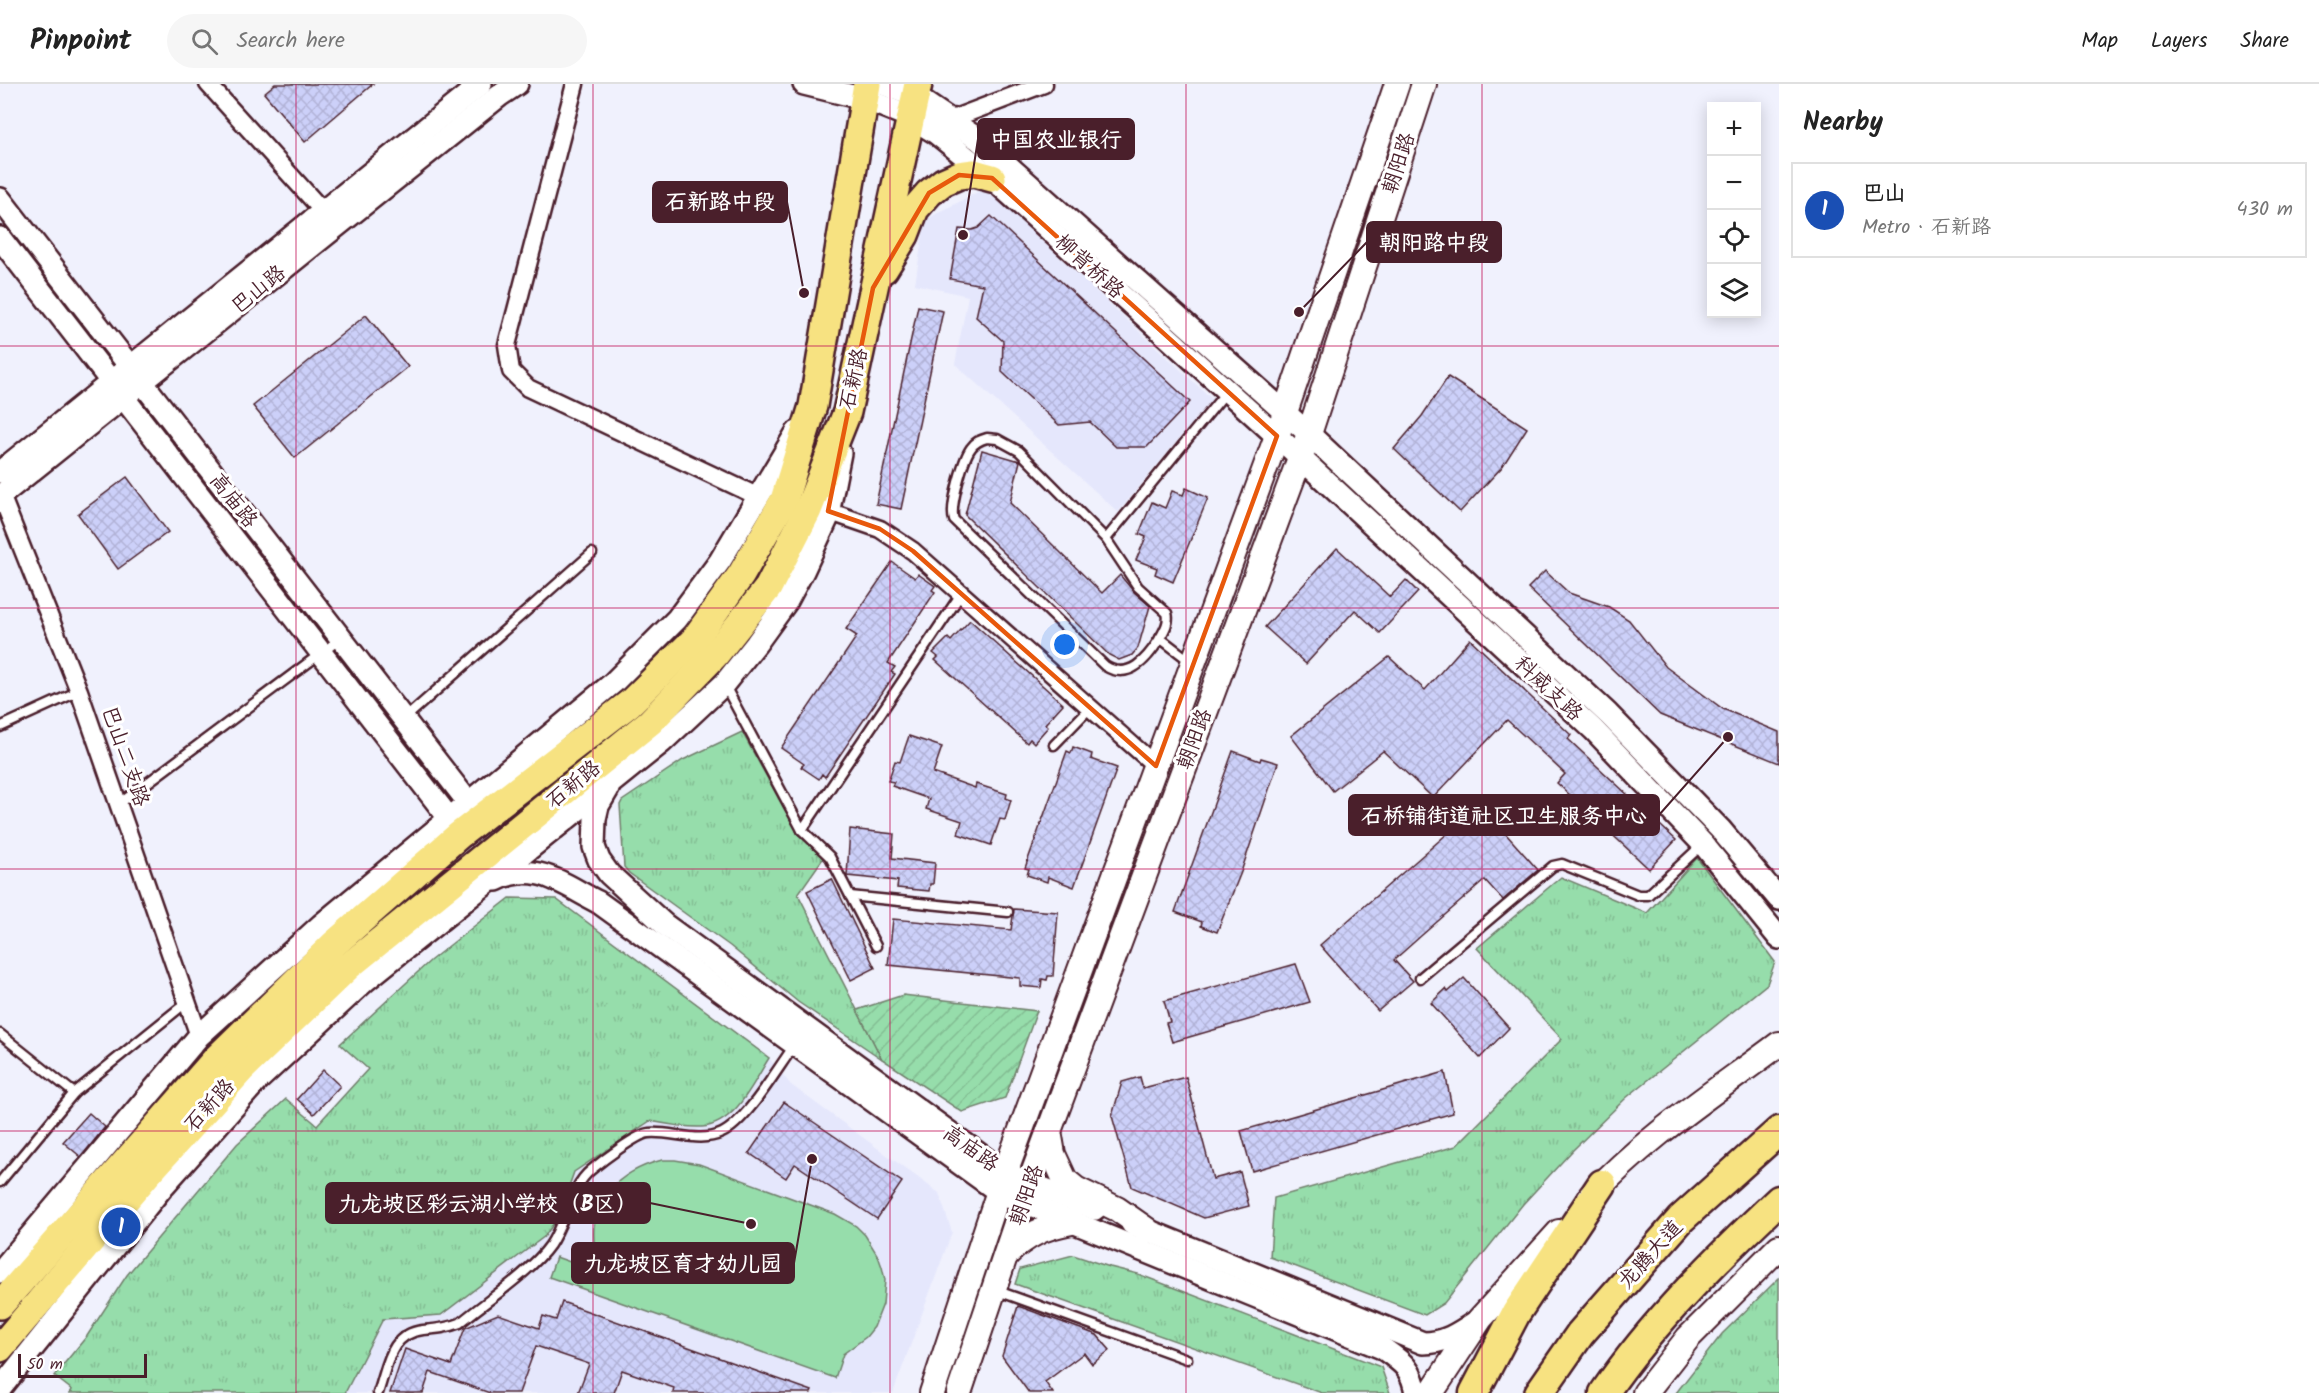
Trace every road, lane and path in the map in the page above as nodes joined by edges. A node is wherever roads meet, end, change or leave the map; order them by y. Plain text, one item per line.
1 (208, 84) edge
2 (481, 84) edge
3 (517, 84) edge
4 (575, 84) edge
5 (804, 84) edge
6 (1044, 84) edge
7 (1397, 84) edge
8 (1424, 84) edge
9 (872, 89) edge
10 (495, 90) edge
11 (915, 99) edge
12 (952, 119) junction
13 (993, 178) junction
14 (0, 199) edge
15 (330, 219) junction
16 (0, 238) edge
17 (873, 288) junction
18 (136, 374) junction
19 (117, 390) junction
20 (1227, 391) junction
21 (813, 406) junction
22 (848, 412) junction
23 (1281, 425) junction
24 (1309, 434) junction
25 (1300, 457) junction
26 (0, 472) edge
27 (1, 495) edge
28 (759, 497) junction
29 (828, 511) junction
30 (1106, 539) junction
31 (592, 553) dead end
32 (961, 594) junction
33 (341, 638) junction
34 (1160, 638) junction
35 (320, 654) junction
36 (1194, 663) junction
37 (724, 684) junction
38 (79, 691) junction
39 (1090, 708) junction
40 (404, 719) junction
41 (0, 727) edge
42 (1054, 745) dead end
43 (1156, 766) junction
44 (613, 782) junction
45 (468, 802) junction
46 (119, 804) junction
47 (449, 818) junction
48 (1720, 829) junction
49 (802, 830) junction
50 (1703, 844) junction
51 (476, 890) junction
52 (850, 896) junction
53 (1779, 899) edge
54 (598, 902) junction
55 (1008, 912) dead end
56 (665, 925) junction
57 (1779, 938) edge
58 (876, 946) dead end
59 (1420, 978) dead end
60 (187, 1002) junction
61 (0, 1034) edge
62 (199, 1036) junction
63 (1779, 1044) edge
64 (795, 1045) junction
65 (1779, 1065) edge
66 (1740, 1073) junction
67 (74, 1093) junction
68 (1048, 1131) junction
69 (1779, 1131) edge
70 (0, 1182) edge
71 (1002, 1182) junction
72 (1602, 1184) junction
73 (1026, 1192) junction
74 (1779, 1200) edge
75 (1072, 1222) junction
76 (1147, 1230) junction
77 (1779, 1247) edge
78 (1006, 1256) junction
79 (0, 1272) edge
80 (994, 1290) junction
81 (0, 1305) edge
82 (1480, 1319) junction
83 (0, 1348) edge
84 (1187, 1359) dead end
85 (0, 1389) edge
86 (378, 1393) edge
87 (932, 1393) edge
88 (959, 1393) edge
89 (1416, 1393) edge
90 (1431, 1393) edge
91 (1474, 1393) edge
92 (1539, 1393) edge
93 (1604, 1393) edge
94 (1645, 1393) edge

1 - 15 street
2 - 15 street, 巴山路
3 - 10 street, 巴山路
4 - 28 street
5 - 9 street
6 - 12 street
7 - 23 main road, 朝阳路
8 - 24 main road, 朝阳路
9 - 11 street, 柳背桥路
9 - 21 main road, 石新路
10 - 15 street, 巴山路
11 - 12 street, 柳背桥路
11 - 13 street, 柳背桥路
11 - 17 main road, 石新路
12 - 23 street, 柳背桥路
13 - 17 main road
13 - 20 street, 柳背桥路
14 - 18 street, 高庙路
15 - 18 street, 巴山路
16 - 19 street, 高庙路
17 - 22 main road, 石新路
18 - 19 street, 巴山路
18 - 33 street, 高庙路
19 - 26 street, 巴山路
19 - 27 street, 巴山路
19 - 35 street, 高庙路
20 - 23 street, 柳背桥路
20 - 30 lane
21 - 28 street
21 - 81 main road, 石新路
22 - 29 street
22 - 83 main road, 石新路
23 - 24 street, 柳背桥路
23 - 25 street, 柳背桥路
23 - 36 main road, 朝阳路
24 - 25 main road, 朝阳路
24 - 48 street, 科威支路
25 - 50 street, 科威支路
25 - 68 main road, 朝阳路
27 - 38 street, 巴山二支路
28 - 45 street
29 - 32 street
29 - 37 street
30 - 34 lane
30 - 34 lane
31 - 40 lane
32 - 39 street
32 - 49 lane
33 - 35 lane
33 - 40 street, 高庙路
34 - 36 lane
35 - 46 lane
35 - 47 street, 高庙路
36 - 43 main road, 朝阳路
37 - 44 street
37 - 49 lane
38 - 41 lane
38 - 46 street, 巴山二支路
39 - 42 lane
39 - 43 street
40 - 45 street, 高庙路
43 - 71 main road, 朝阳路
44 - 51 street
44 - 56 street, 高庙路
45 - 47 street
46 - 60 street, 巴山二支路
47 - 62 street
48 - 50 lane
48 - 53 street, 科威支路
49 - 52 lane
50 - 57 street, 科威支路
50 - 59 lane
51 - 54 street, 高庙路
51 - 85 street
52 - 55 lane
52 - 58 lane
54 - 56 street
54 - 64 street, 高庙路
56 - 71 street, 高庙路
60 - 62 street, 巴山二支路
60 - 67 lane
61 - 67 lane
62 - 79 street
63 - 66 main road
64 - 71 street, 高庙路
64 - 86 lane
65 - 66 main road
66 - 72 main road
67 - 70 lane
68 - 73 main road, 朝阳路
68 - 76 main road
69 - 92 highway, 龙腾大道
71 - 73 street, 高庙路
71 - 87 main road, 朝阳路
72 - 82 main road
72 - 91 highway
73 - 75 street, 高庙路
73 - 76 street, 高庙路
73 - 78 main road, 朝阳路
74 - 93 highway
75 - 78 main road
75 - 89 street, 高庙路
76 - 82 street, 高庙路
77 - 94 main road
78 - 80 main road, 朝阳路
80 - 84 lane
80 - 88 main road, 朝阳路
82 - 90 main road

